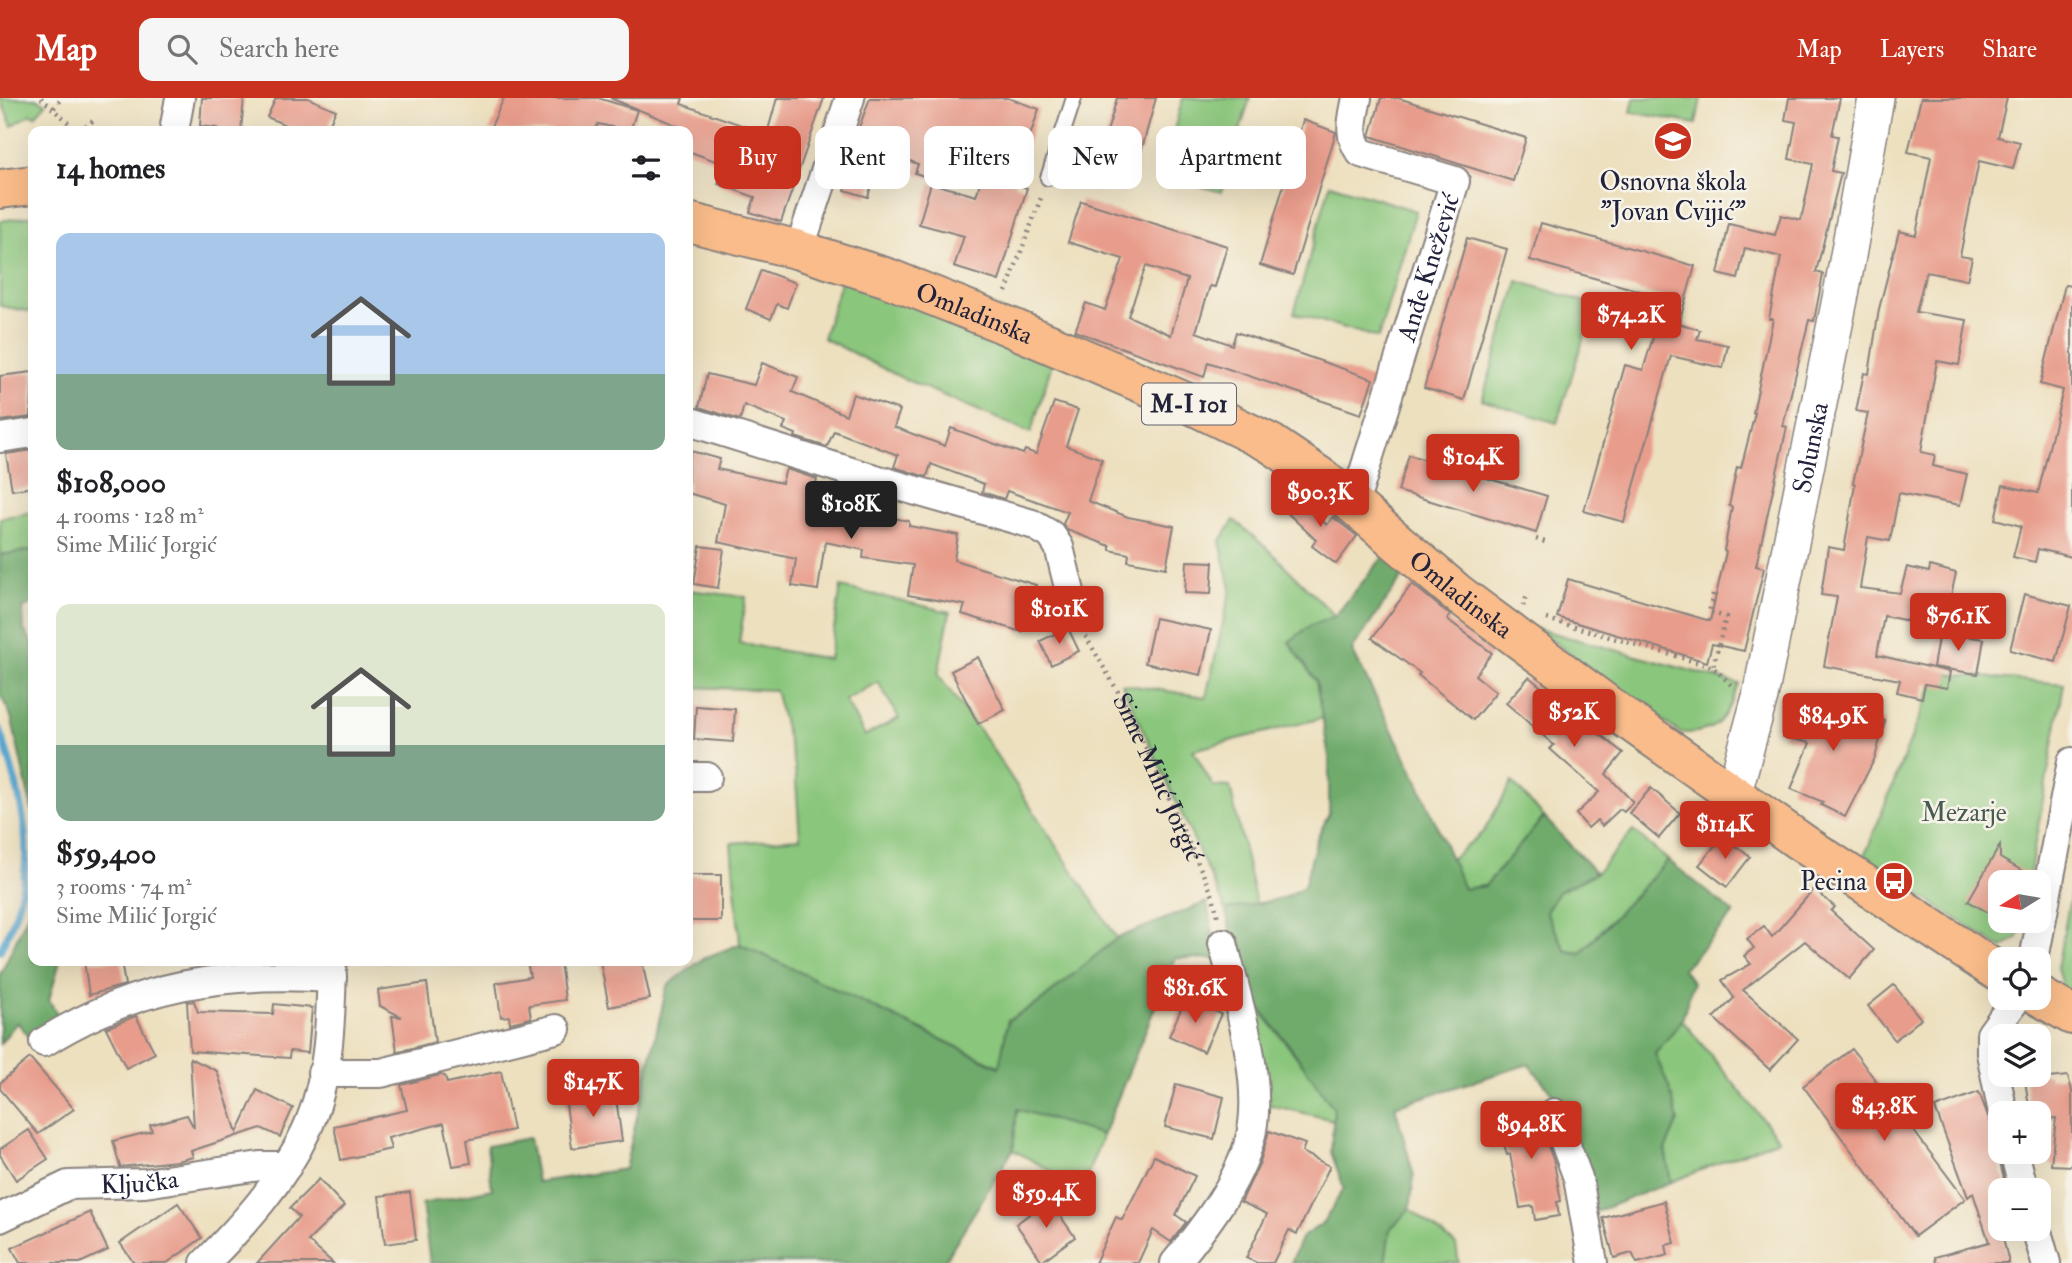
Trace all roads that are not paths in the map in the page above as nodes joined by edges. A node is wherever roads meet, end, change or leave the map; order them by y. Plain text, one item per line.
1 (180, 98) edge
2 (850, 98) edge
3 (1074, 98) edge
4 (1357, 98) edge
5 (1876, 98) edge
6 (175, 126) edge
7 (1065, 126) edge
8 (28, 186) edge
9 (0, 189) edge
10 (693, 223) edge
11 (799, 250) junction
12 (693, 423) edge
13 (28, 434) edge
14 (0, 438) edge
15 (1354, 504) junction
16 (1074, 608) road end
17 (2072, 762) edge
18 (1733, 796) junction
19 (1223, 943) road end
20 (2036, 947) edge
21 (1988, 965) edge
22 (332, 969) edge
23 (2051, 1003) edge
24 (2008, 1010) edge
25 (2072, 1015) edge
26 (556, 1029) dead end
27 (44, 1042) dead end
28 (322, 1073) junction
29 (2001, 1101) edge
30 (1554, 1113) dead end
31 (287, 1166) junction
32 (0, 1218) edge
33 (2040, 1241) edge
34 (205, 1263) edge
35 (1175, 1263) edge
36 (1593, 1263) edge
37 (2046, 1263) edge

1 - 6 street
2 - 11 street
3 - 7 lane
4 - 15 street, Anđe Knežević
5 - 18 street, Solunska
8 - 9 main road
10 - 11 main road, Omladinska / M-I 101
11 - 15 main road, Omladinska / M-I 101
12 - 16 street
13 - 14 street
15 - 18 main road, Omladinska / M-I 101
17 - 20 street
18 - 21 main road, Omladinska / M-I 101
19 - 35 street
22 - 27 street
22 - 28 street
23 - 25 main road
24 - 29 street
26 - 28 street
28 - 31 street
30 - 36 street
31 - 32 street, Ključka
31 - 34 street
33 - 37 street

